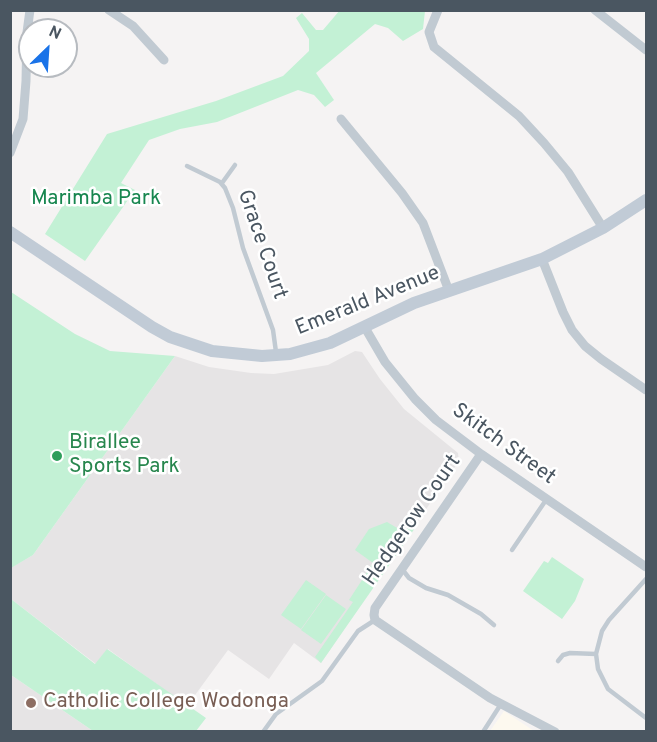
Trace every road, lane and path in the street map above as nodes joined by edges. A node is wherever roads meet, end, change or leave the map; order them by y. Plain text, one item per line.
1 (30, 10) edge
2 (109, 10) edge
3 (438, 10) edge
4 (595, 10) edge
5 (646, 50) edge
6 (164, 60) dead end
7 (341, 119) dead end
8 (10, 153) edge
9 (235, 165) dead end
10 (187, 166) dead end
11 (222, 183) junction
12 (646, 200) edge
13 (603, 228) junction
14 (10, 232) edge
15 (543, 259) junction
16 (449, 291) junction
17 (364, 326) junction
18 (277, 355) junction
19 (646, 390) edge
20 (481, 454) junction
21 (546, 499) junction
22 (512, 550) dead end
23 (646, 567) edge
24 (402, 569) junction
25 (646, 579) edge
26 (375, 620) junction
27 (494, 626) dead end
28 (596, 654) junction
29 (558, 661) dead end
30 (501, 704) junction
31 (646, 718) edge
32 (263, 732) edge
33 (483, 732) edge
34 (555, 732) edge

1 - 8 street
2 - 6 street
3 - 13 street
4 - 5 street
7 - 16 street
9 - 11 lane
10 - 11 lane, Grace Court
11 - 18 lane, Grace Court
12 - 13 street, Emerald Avenue
13 - 15 street, Emerald Avenue
14 - 18 street, Emerald Avenue
15 - 16 street, Emerald Avenue
15 - 19 street
16 - 17 street, Emerald Avenue
17 - 18 street, Emerald Avenue
17 - 20 street, Skitch Street
20 - 21 street, Skitch Street
20 - 24 street, Hedgerow Court
21 - 22 lane
21 - 23 street, Skitch Street
24 - 26 street, Hedgerow Court
24 - 27 lane
25 - 28 lane
26 - 30 street
26 - 32 lane
28 - 29 lane
28 - 31 lane
30 - 33 lane
30 - 34 street

